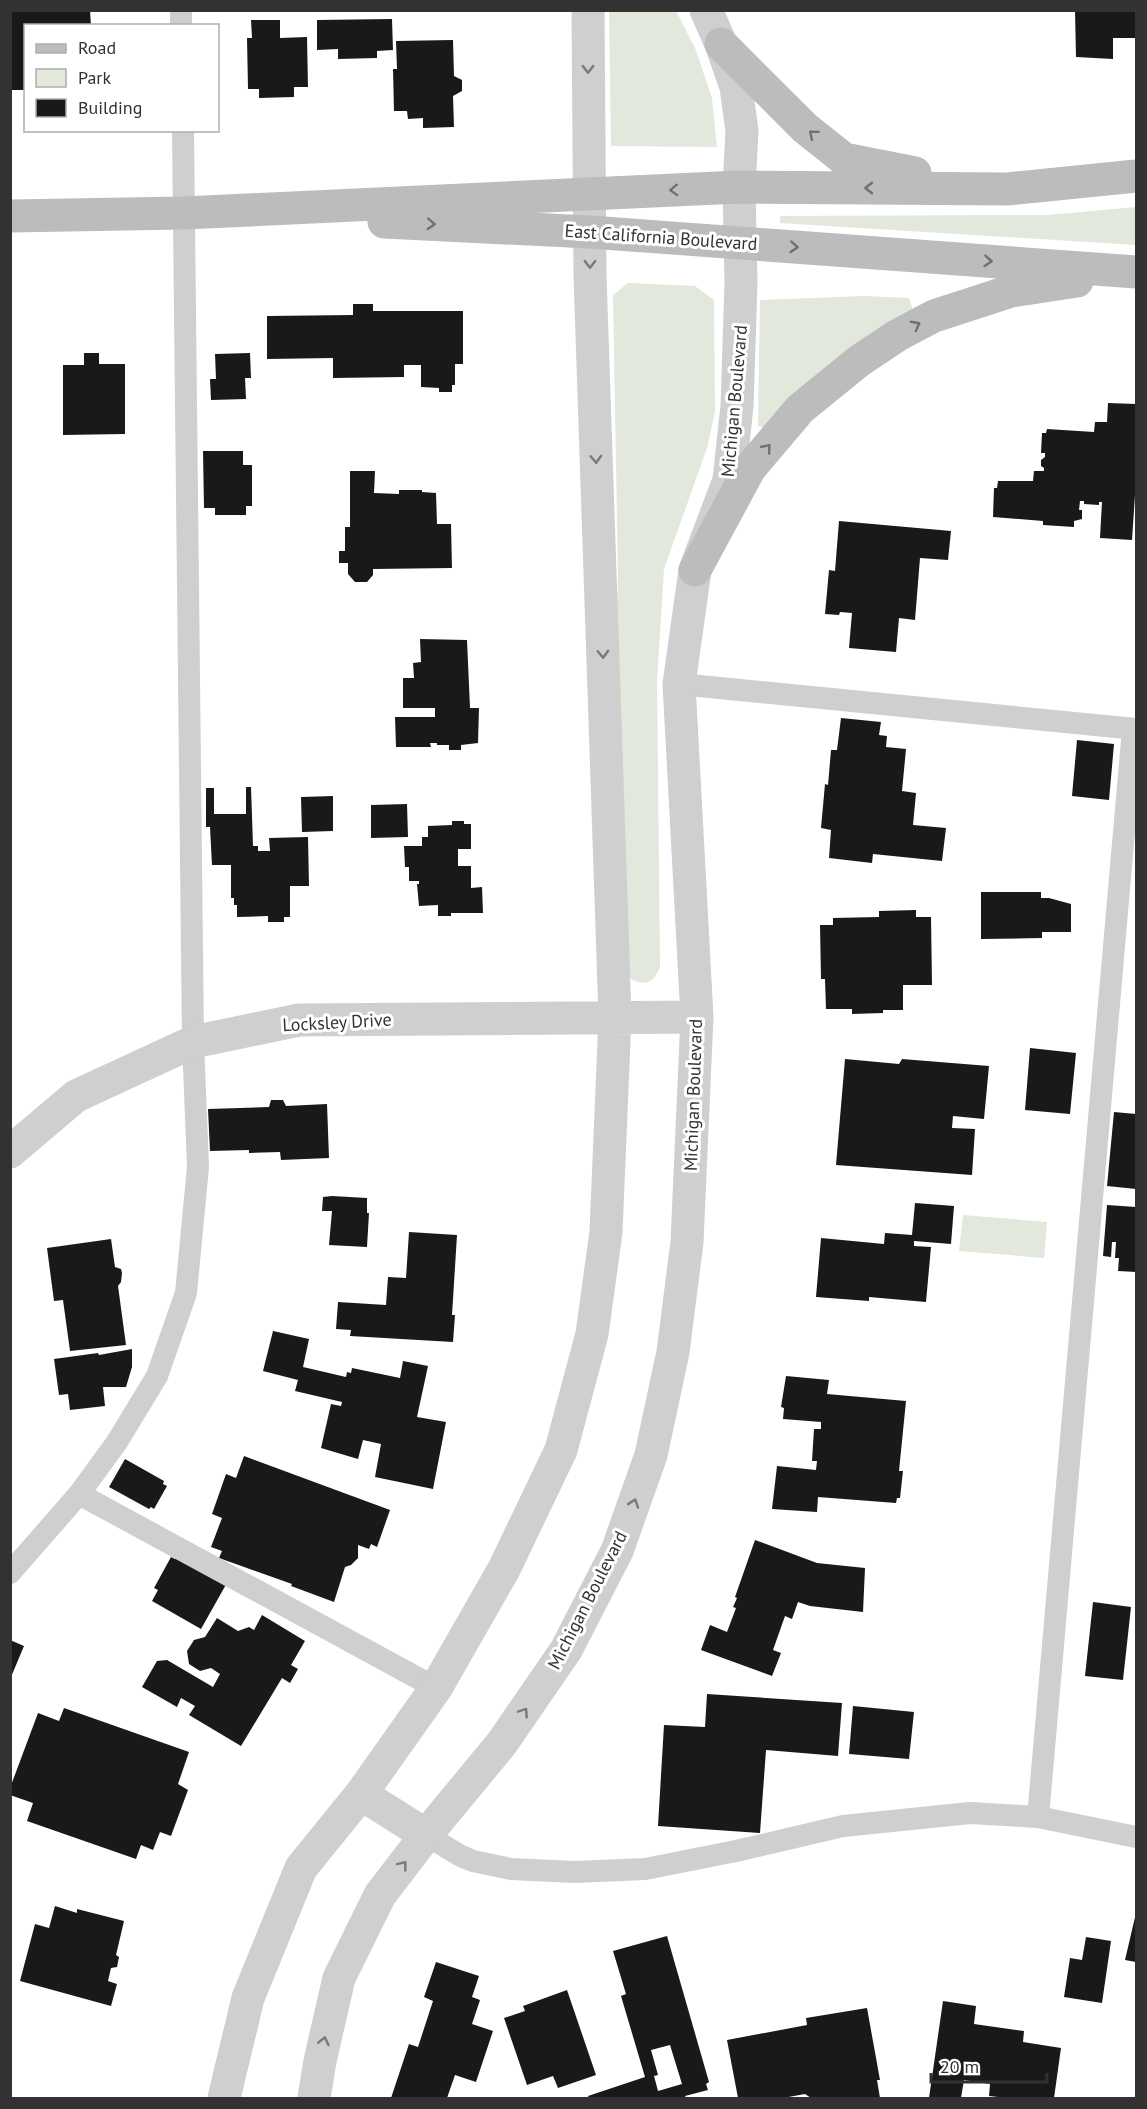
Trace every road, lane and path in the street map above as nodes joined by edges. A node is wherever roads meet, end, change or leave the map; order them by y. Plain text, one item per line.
1 (588, 10) edge
2 (706, 10) edge
3 (721, 44) junction
4 (183, 132) edge
5 (1137, 175) edge
6 (739, 187) junction
7 (1007, 189) junction
8 (591, 193) junction
9 (184, 213) junction
10 (10, 216) edge
11 (590, 232) junction
12 (741, 243) junction
13 (1136, 272) edge
14 (694, 570) junction
15 (679, 684) junction
16 (1135, 729) edge
17 (615, 1017) junction
18 (697, 1017) junction
19 (193, 1042) junction
20 (10, 1152) edge
21 (79, 1494) junction
22 (10, 1573) edge
23 (436, 1688) junction
24 (361, 1794) junction
25 (1038, 1817) junction
26 (426, 1835) junction
27 (1137, 1837) edge
28 (224, 2098) edge
29 (314, 2098) edge

1 -> 8 street
2 - 3 street, Michigan Boulevard
3 - 6 street, Michigan Boulevard
7 -> 3 main road
4 - 9 lane
5 - 7 main road
7 -> 6 main road, East California Boulevard
6 -> 8 main road, East California Boulevard
6 - 12 street, Michigan Boulevard
8 - 9 main road, East California Boulevard
8 - 11 street
9 - 10 main road, East California Boulevard
9 -> 11 main road, East California Boulevard
9 - 19 lane
11 - 12 main road, East California Boulevard
11 -> 17 street
12 -> 13 main road, East California Boulevard
12 - 14 street, Michigan Boulevard
14 -> 13 main road
14 - 15 street, Michigan Boulevard
15 - 16 lane
15 - 18 street, Michigan Boulevard
16 - 25 lane
17 - 18 street, Locksley Drive
17 - 19 street, Locksley Drive
17 - 23 street
26 -> 18 street, Michigan Boulevard
19 - 20 street, Locksley Drive
19 - 21 lane
21 - 22 lane
21 - 23 lane
23 - 24 street
24 - 26 street
24 - 28 street
25 - 26 lane
25 - 27 lane
29 -> 26 street, Michigan Boulevard

